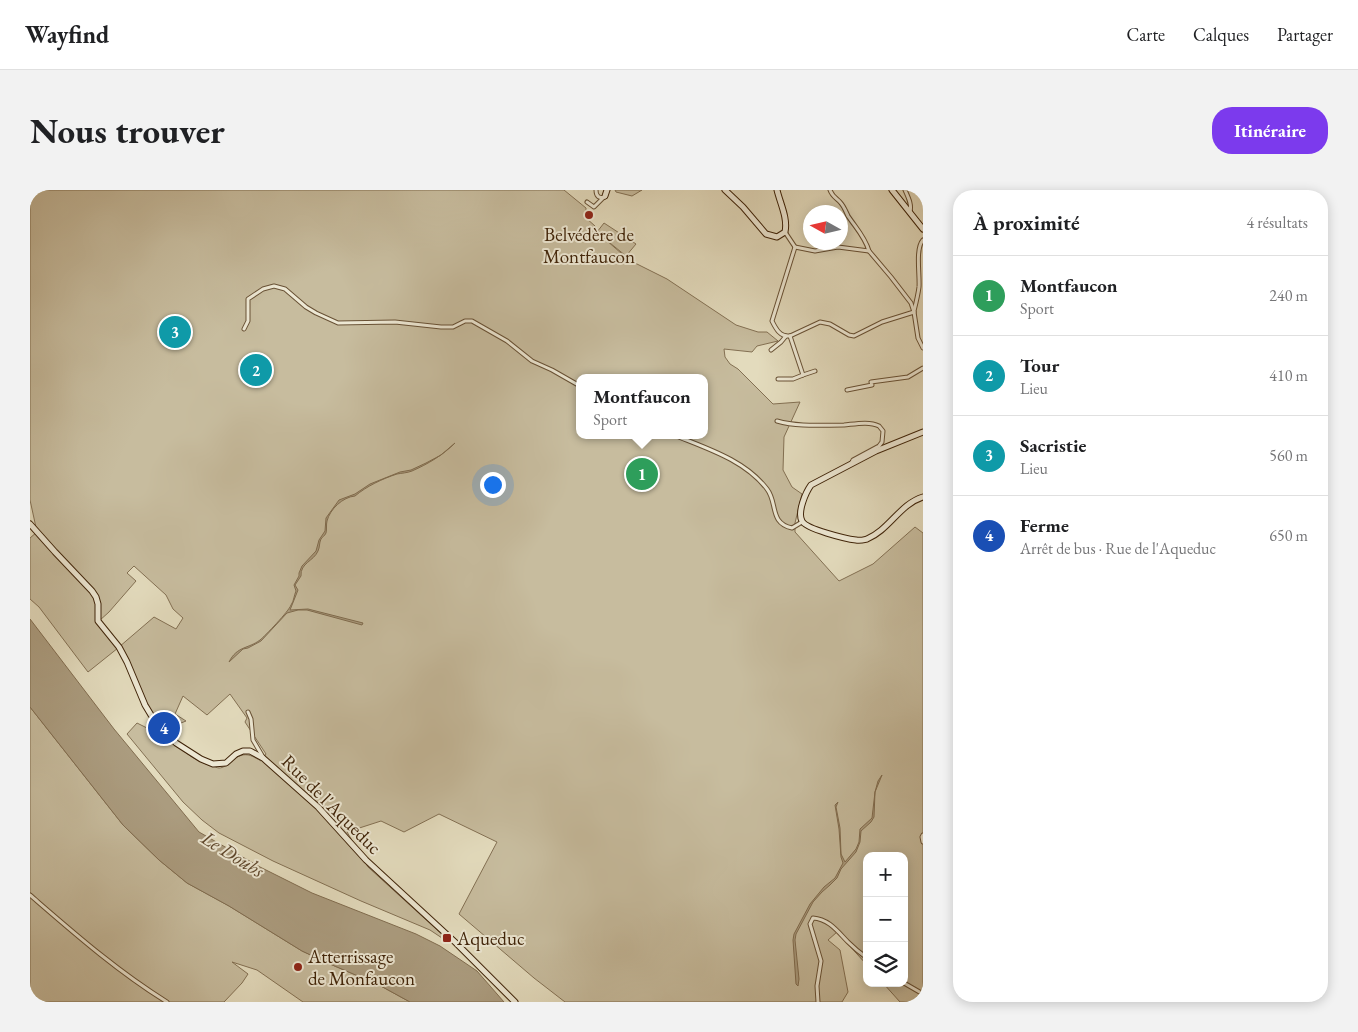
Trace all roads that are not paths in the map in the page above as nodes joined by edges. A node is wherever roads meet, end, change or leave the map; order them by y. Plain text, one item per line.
1 (596, 190) edge
2 (606, 190) edge
3 (724, 190) edge
4 (777, 190) edge
5 (830, 190) edge
6 (892, 190) edge
7 (905, 190) edge
8 (605, 196) junction
9 (587, 202) dead end
10 (910, 212) junction
11 (923, 229) edge
12 (784, 232) junction
13 (923, 240) edge
14 (795, 246) junction
15 (868, 251) junction
16 (914, 312) junction
17 (244, 329) dead end
18 (786, 336) junction
19 (790, 336) junction
20 (923, 348) edge
21 (770, 350) dead end
22 (923, 368) edge
23 (815, 371) dead end
24 (803, 375) junction
25 (778, 379) dead end
26 (576, 384) edge
27 (847, 390) dead end
28 (776, 421) dead end
29 (923, 432) edge
30 (683, 439) edge
31 (850, 464) junction
32 (923, 497) edge
33 (802, 522) junction
34 (30, 524) edge
35 (248, 712) dead end
36 (263, 758) junction
37 (923, 835) edge
38 (923, 842) edge
39 (30, 895) edge
40 (863, 955) edge
41 (908, 985) edge
42 (923, 994) edge
43 (167, 1002) edge
44 (515, 1002) edge
45 (818, 1002) edge

1 - 8 street
2 - 8 street
3 - 12 street
4 - 12 street
5 - 15 street
6 - 10 street
7 - 10 street
8 - 9 street
10 - 11 street
12 - 14 street
13 - 16 street
14 - 15 street
14 - 18 street
15 - 16 street
16 - 19 street
16 - 20 street
17 - 26 street
18 - 19 street
18 - 21 street
19 - 24 street
22 - 27 street
23 - 24 street
24 - 25 street
28 - 31 street
29 - 31 street
30 - 33 street
31 - 33 street
32 - 33 street
34 - 36 street, Rue de l'Aqueduc
35 - 36 street
36 - 44 street, Rue de l'Aqueduc
37 - 38 street
39 - 43 street
40 - 45 street
41 - 42 street

